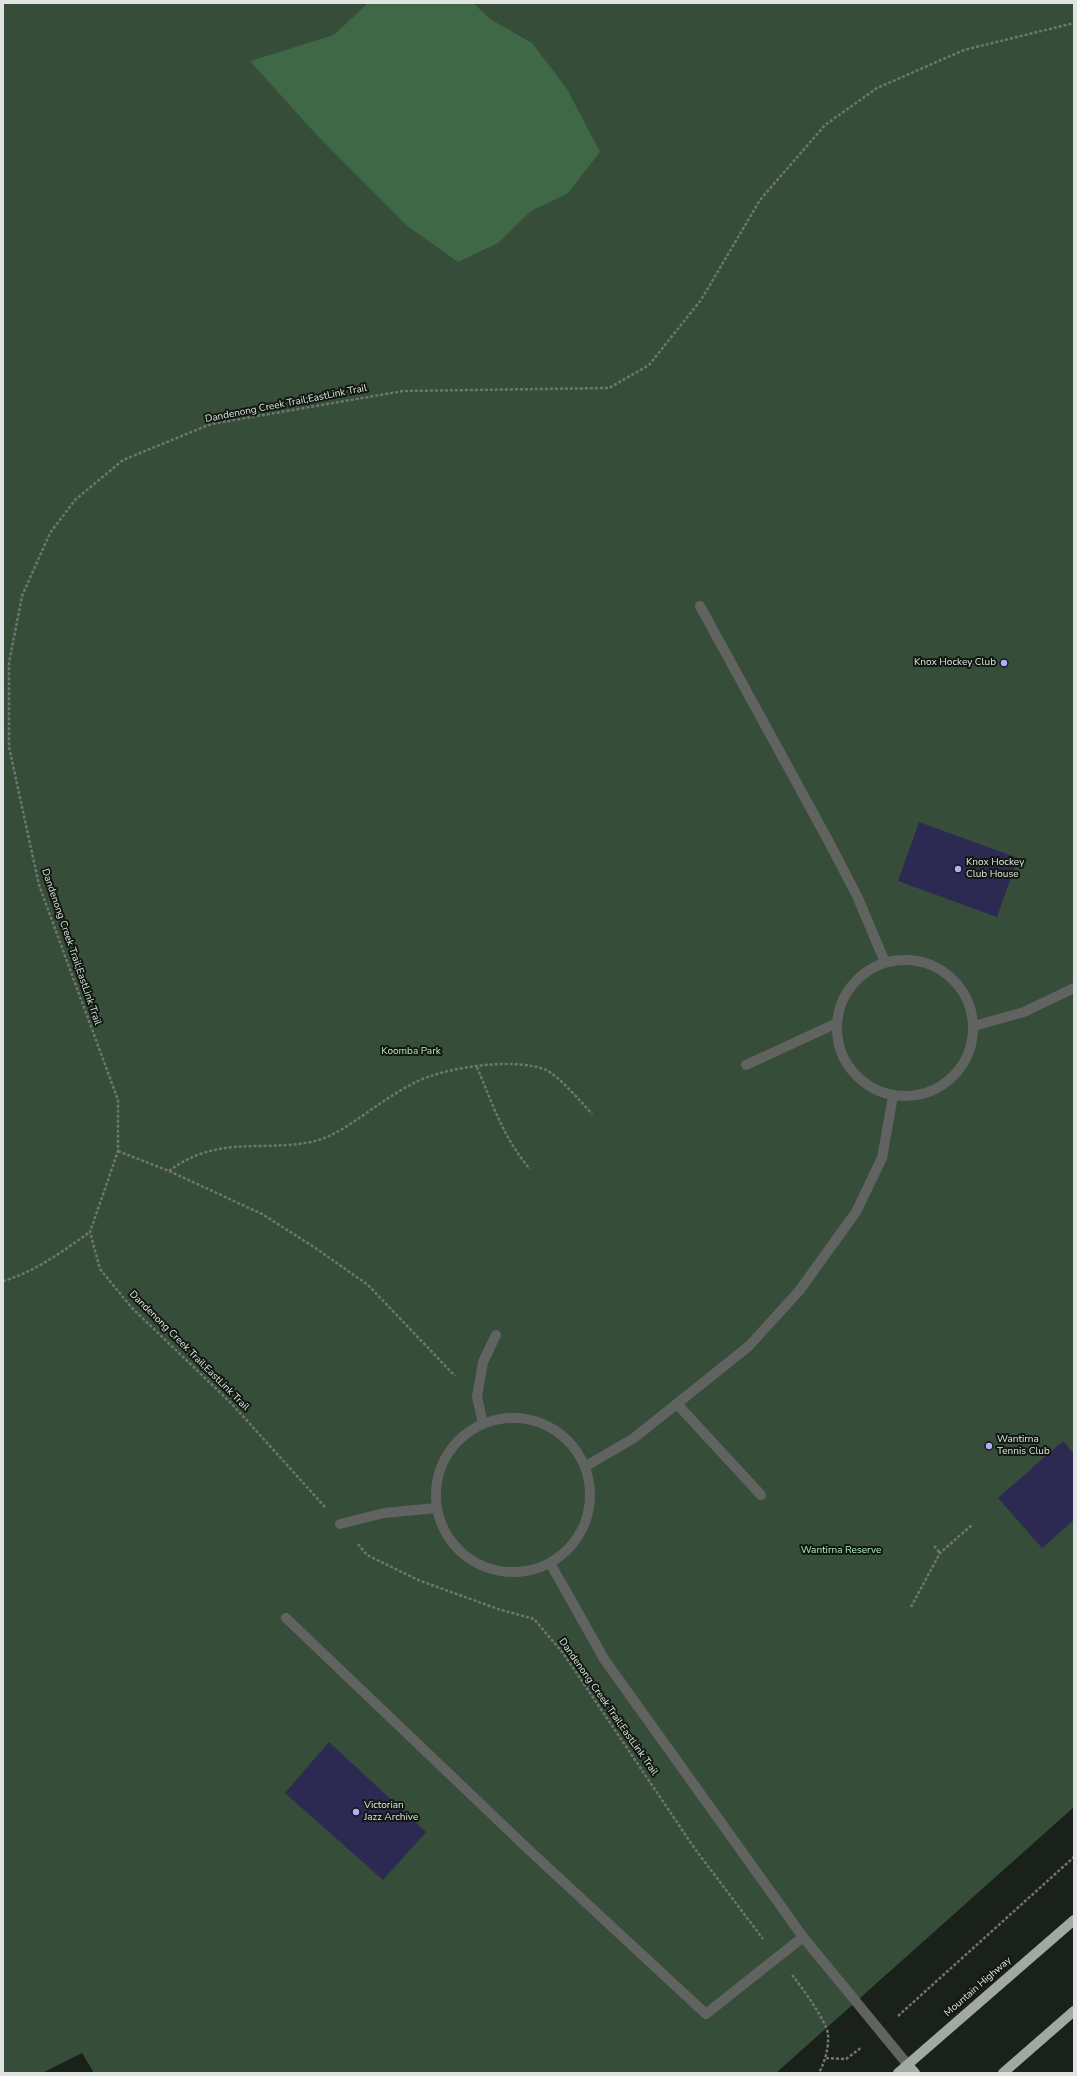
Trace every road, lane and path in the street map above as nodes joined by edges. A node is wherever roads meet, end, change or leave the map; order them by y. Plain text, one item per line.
1 (1074, 23) edge
2 (700, 606) dead end
3 (885, 962) junction
4 (1074, 988) edge
5 (837, 1023) junction
6 (974, 1026) junction
7 (746, 1065) dead end
8 (477, 1067) junction
9 (893, 1096) junction
10 (592, 1114) dead end
11 (118, 1151) junction
12 (530, 1169) dead end
13 (169, 1171) junction
14 (90, 1232) junction
15 (3, 1281) edge
16 (496, 1335) dead end
17 (477, 1398) junction
18 (677, 1404) junction
19 (483, 1423) junction
20 (586, 1466) junction
21 (761, 1495) dead end
22 (436, 1508) junction
23 (340, 1524) junction
24 (973, 1524) dead end
25 (934, 1546) dead end
26 (940, 1553) junction
27 (550, 1563) junction
28 (912, 1607) dead end
29 (286, 1618) dead end
30 (1074, 1857) edge
31 (1074, 1920) edge
32 (803, 1938) junction
33 (777, 1958) junction
34 (1074, 2011) edge
35 (882, 2031) junction
36 (826, 2058) junction
37 (908, 2065) junction
38 (819, 2073) edge
39 (898, 2073) edge
40 (915, 2073) edge
41 (1003, 2073) edge

1 - 11 path, Dandenong Creek Trail;EastLink Trail
2 - 3 lane
3 - 5 lane
3 - 6 lane
4 - 6 lane
5 - 7 lane
5 - 9 lane
6 - 9 lane
8 - 10 path
8 - 12 path
8 - 13 path
9 - 18 lane
11 - 13 path
11 - 14 path, Dandenong Creek Trail;EastLink Trail
13 - 17 path
14 - 15 path
14 - 23 path, Dandenong Creek Trail;EastLink Trail
16 - 17 lane
17 - 19 lane
18 - 20 lane
18 - 21 lane
19 - 20 lane
19 - 22 lane
20 - 27 lane
22 - 23 lane
22 - 27 lane
23 - 33 path, Dandenong Creek Trail;EastLink Trail
24 - 26 path
25 - 26 path
26 - 28 path
27 - 32 lane
29 - 33 lane
30 - 35 path
31 - 37 main road, Mountain Highway
32 - 33 lane
32 - 35 lane
33 - 36 path, Dandenong Creek Trail;EastLink Trail
34 - 41 main road
35 - 36 path
35 - 37 lane
36 - 38 path, Dandenong Creek Trail;EastLink Trail
37 - 39 main road, Mountain Highway
37 - 40 main road

